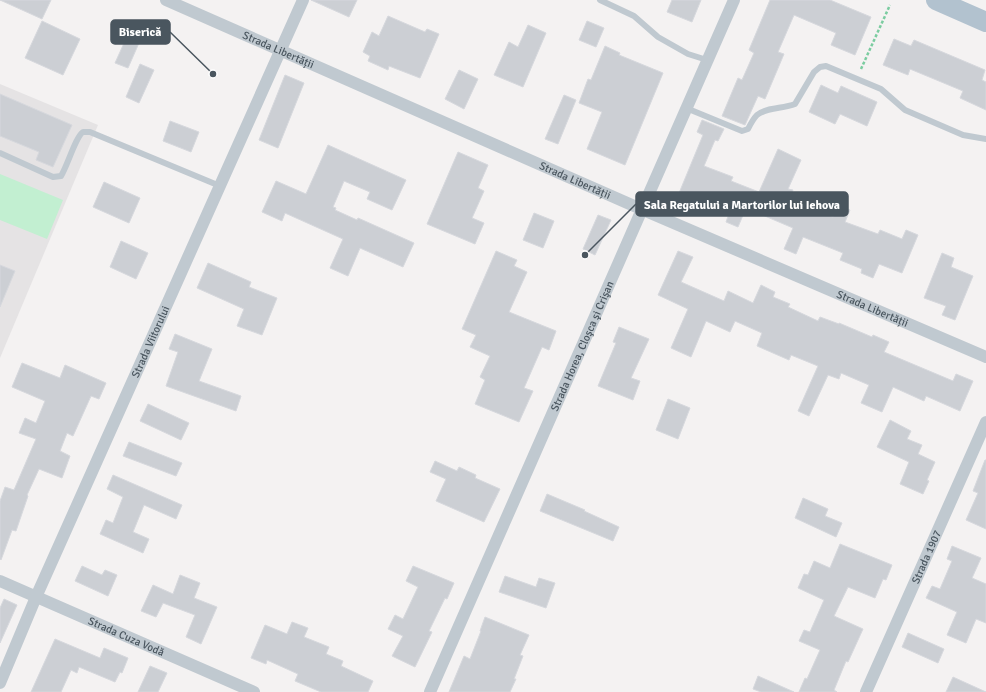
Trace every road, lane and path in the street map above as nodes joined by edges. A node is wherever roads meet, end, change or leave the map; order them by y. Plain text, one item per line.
1 (166, 0) edge
2 (303, 0) edge
3 (600, 0) edge
4 (734, 0) edge
5 (936, 0) edge
6 (890, 5) dead end
7 (986, 22) edge
8 (280, 51) junction
9 (707, 60) junction
10 (857, 79) junction
11 (686, 108) junction
12 (986, 139) edge
13 (0, 153) edge
14 (220, 186) junction
15 (641, 209) junction
16 (986, 357) edge
17 (986, 422) edge
18 (0, 581) edge
19 (36, 597) junction
20 (0, 683) edge
21 (254, 692) edge
22 (430, 692) edge
23 (866, 692) edge

1 - 8 street, Strada Libertății
2 - 8 street, Strada Viitorului
3 - 9 lane
4 - 9 street, Strada Horea, Cloşca şi Crişan
5 - 7 main road
6 - 10 path
8 - 14 street, Strada Viitorului
8 - 15 street, Strada Libertății
9 - 11 street, Strada Horea, Cloşca şi Crişan
10 - 11 lane
10 - 12 lane
11 - 15 street, Strada Horea, Cloşca şi Crişan
13 - 14 lane
14 - 19 street, Strada Viitorului
15 - 16 street, Strada Libertății
15 - 22 street, Strada Horea, Cloşca şi Crişan
17 - 23 street, Strada 1907
18 - 19 street, Strada Cuza Vodă
19 - 20 street, Strada Viitorului
19 - 21 street, Strada Cuza Vodă

